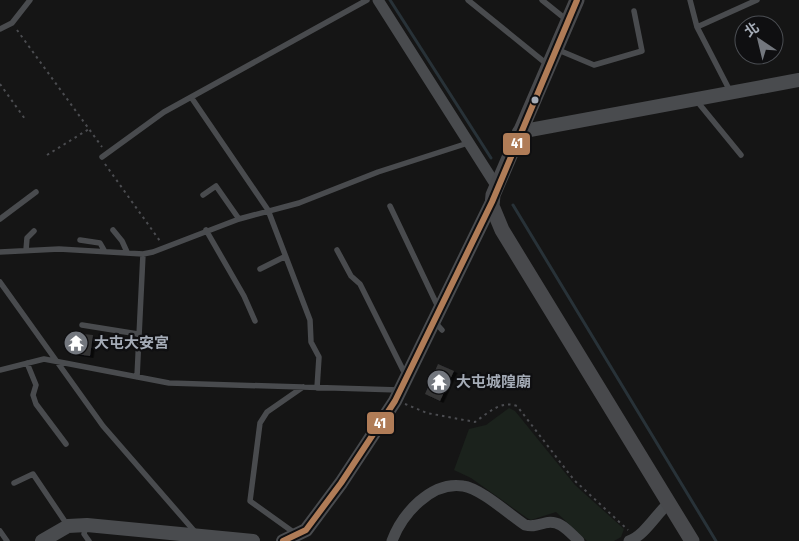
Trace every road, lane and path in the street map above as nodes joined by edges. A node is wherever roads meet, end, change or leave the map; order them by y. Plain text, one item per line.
1 (30, 0) edge
2 (367, 0) edge
3 (378, 0) edge
4 (468, 0) edge
5 (542, 0) edge
6 (577, 0) edge
7 (690, 0) edge
8 (757, 0) edge
9 (634, 10) dead end
10 (568, 20) junction
11 (12, 23) junction
12 (697, 27) junction
13 (0, 29) edge
14 (555, 49) junction
15 (548, 65) junction
16 (799, 80) edge
17 (0, 84) edge
18 (730, 93) junction
19 (191, 96) junction
20 (696, 100) junction
21 (25, 119) dead end
22 (89, 128) junction
23 (519, 132) junction
24 (468, 143) junction
25 (47, 155) dead end
26 (741, 155) dead end
27 (102, 157) junction
28 (497, 187) junction
29 (36, 192) dead end
30 (203, 195) dead end
31 (492, 202) junction
32 (390, 206) dead end
33 (268, 210) junction
34 (0, 219) edge
35 (239, 219) junction
36 (113, 230) dead end
37 (206, 230) junction
38 (34, 231) dead end
39 (80, 240) dead end
40 (164, 248) junction
41 (26, 250) junction
42 (104, 250) junction
43 (338, 250) dead end
44 (0, 252) edge
45 (127, 252) junction
46 (143, 254) junction
47 (284, 257) junction
48 (260, 269) dead end
49 (1, 284) edge
50 (256, 321) dead end
51 (439, 321) junction
52 (82, 325) dead end
53 (138, 334) junction
54 (56, 362) junction
55 (27, 363) junction
56 (0, 370) edge
57 (137, 377) junction
58 (304, 387) junction
59 (317, 388) junction
60 (401, 389) junction
61 (66, 444) dead end
62 (14, 483) dead end
63 (669, 503) junction
64 (86, 525) junction
65 (68, 526) junction
66 (0, 531) edge
67 (298, 535) junction
68 (199, 536) junction
69 (633, 540) edge
70 (7, 541) edge
71 (42, 541) edge
72 (88, 541) edge
73 (253, 541) edge
74 (283, 541) edge
75 (392, 541) edge
76 (579, 541) edge
77 (692, 541) edge

1 - 11 lane
2 - 19 lane
3 - 24 street
4 - 15 lane
5 - 10 lane
6 - 10 main road
7 - 12 lane
8 - 12 lane
9 - 14 lane
10 - 14 main road
11 - 13 lane
11 - 22 path
12 - 18 lane
14 - 15 main road
15 - 23 main road
16 - 18 street
17 - 21 path
18 - 20 street
19 - 27 lane
19 - 33 lane
20 - 23 street
20 - 26 lane
22 - 25 path
22 - 27 path
23 - 28 main road
24 - 28 street
24 - 33 lane
27 - 40 path
28 - 31 main road
29 - 34 lane
30 - 35 lane
31 - 51 street
31 - 63 main road
32 - 51 lane
33 - 35 lane
33 - 47 lane
35 - 37 lane
36 - 45 lane
37 - 40 lane
37 - 50 lane
38 - 41 lane
39 - 42 lane
40 - 46 lane
41 - 42 lane
41 - 44 lane
42 - 45 lane
43 - 60 lane
45 - 46 lane
46 - 53 lane
47 - 48 lane
47 - 59 lane
49 - 54 lane
51 - 60 street
52 - 53 lane
53 - 57 lane
54 - 55 lane
54 - 57 lane
54 - 68 lane
55 - 56 lane
55 - 61 lane
57 - 58 lane
58 - 59 lane
58 - 67 lane
59 - 60 lane
60 - 67 street
60 - 69 path
62 - 65 lane
63 - 69 street
63 - 77 main road
64 - 65 street
64 - 68 street
64 - 72 lane
65 - 71 street
66 - 70 lane
67 - 74 street
68 - 73 street
75 - 76 street

